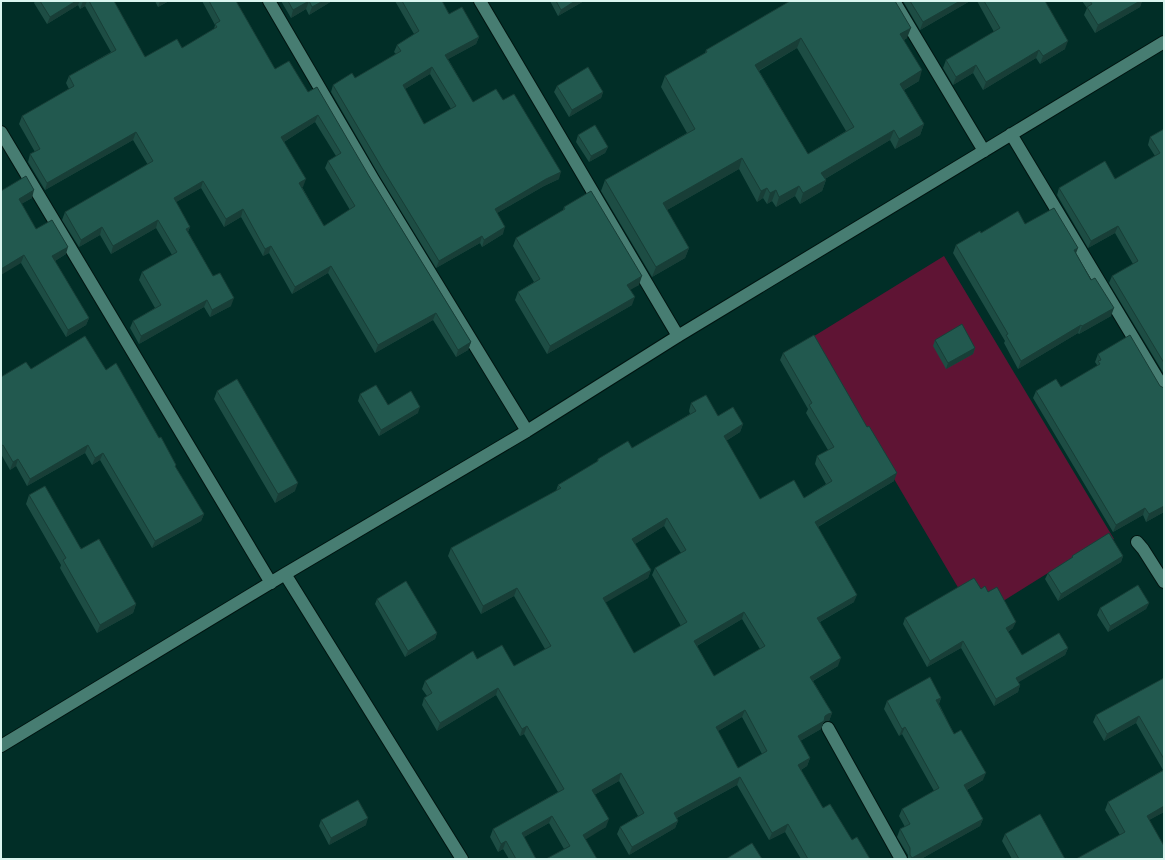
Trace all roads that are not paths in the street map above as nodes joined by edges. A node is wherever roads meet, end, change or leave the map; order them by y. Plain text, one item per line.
1 (269, 1) edge
2 (480, 1) edge
3 (894, 1) edge
4 (1164, 42) edge
5 (1, 132) edge
6 (1011, 134) junction
7 (984, 151) junction
8 (678, 336) junction
9 (1164, 389) edge
10 (527, 431) junction
11 (1137, 542) dead end
12 (285, 574) junction
13 (1164, 582) edge
14 (271, 583) junction
15 (828, 728) edge
16 (1, 746) edge
17 (462, 859) edge
18 (901, 859) edge

1 - 10 street
2 - 8 street
3 - 7 street
4 - 6 street
5 - 14 street
6 - 7 street
6 - 9 street
7 - 8 street
8 - 10 street
10 - 12 street
11 - 13 street
12 - 14 street
12 - 17 street
14 - 16 street
15 - 18 street

